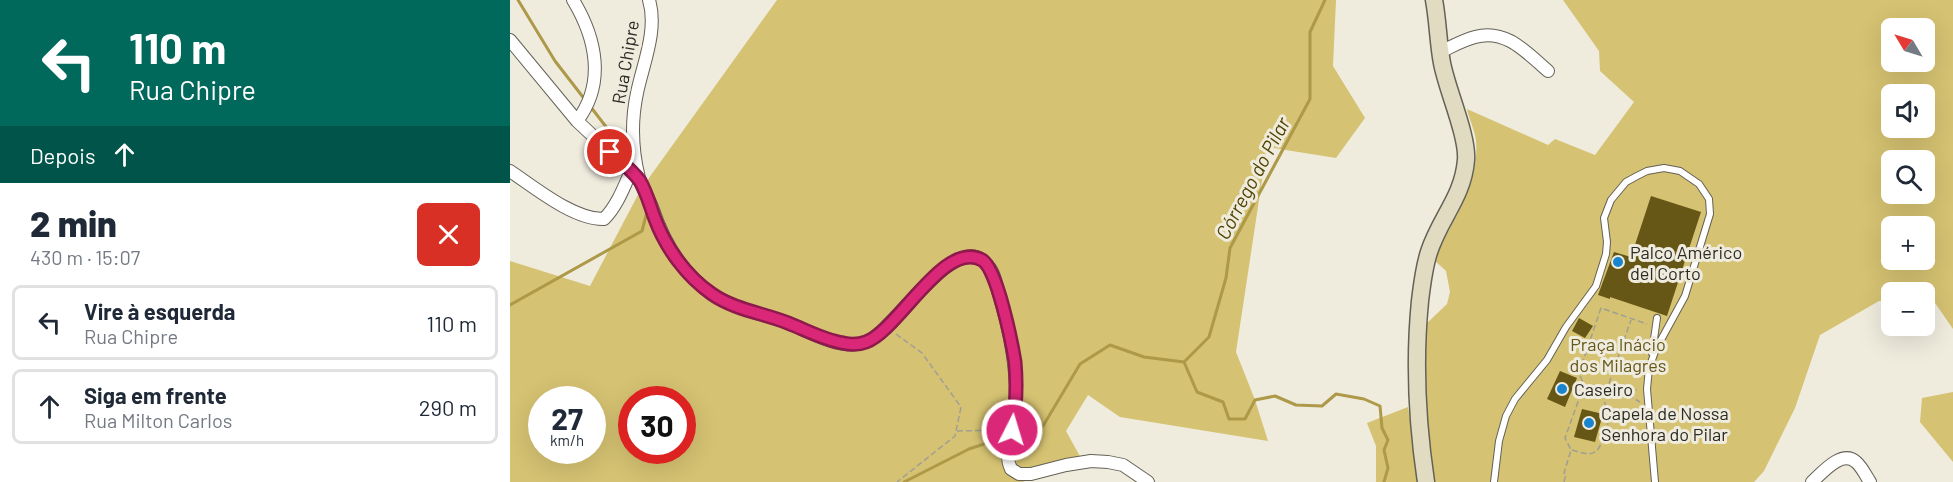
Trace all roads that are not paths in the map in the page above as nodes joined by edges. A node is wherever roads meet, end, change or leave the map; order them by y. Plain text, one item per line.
1 (573, 0) edge
2 (649, 0) edge
3 (1434, 0) edge
4 (510, 40) edge
5 (1440, 52) junction
6 (1548, 71) dead end
7 (577, 121) junction
8 (510, 171) edge
9 (635, 176) junction
10 (1657, 318) dead end
11 (1651, 360) junction
12 (1148, 482) edge
13 (1426, 482) edge
14 (1494, 482) edge
15 (1655, 482) edge
16 (1812, 482) edge
17 (1870, 482) edge

1 - 7 street
2 - 9 street, Rua Chipre
3 - 5 street
4 - 7 street
5 - 6 street
5 - 13 street
7 - 9 street
8 - 9 street
9 - 12 street, Rua Chipre
10 - 11 lane
11 - 14 lane
11 - 15 lane
16 - 17 street

